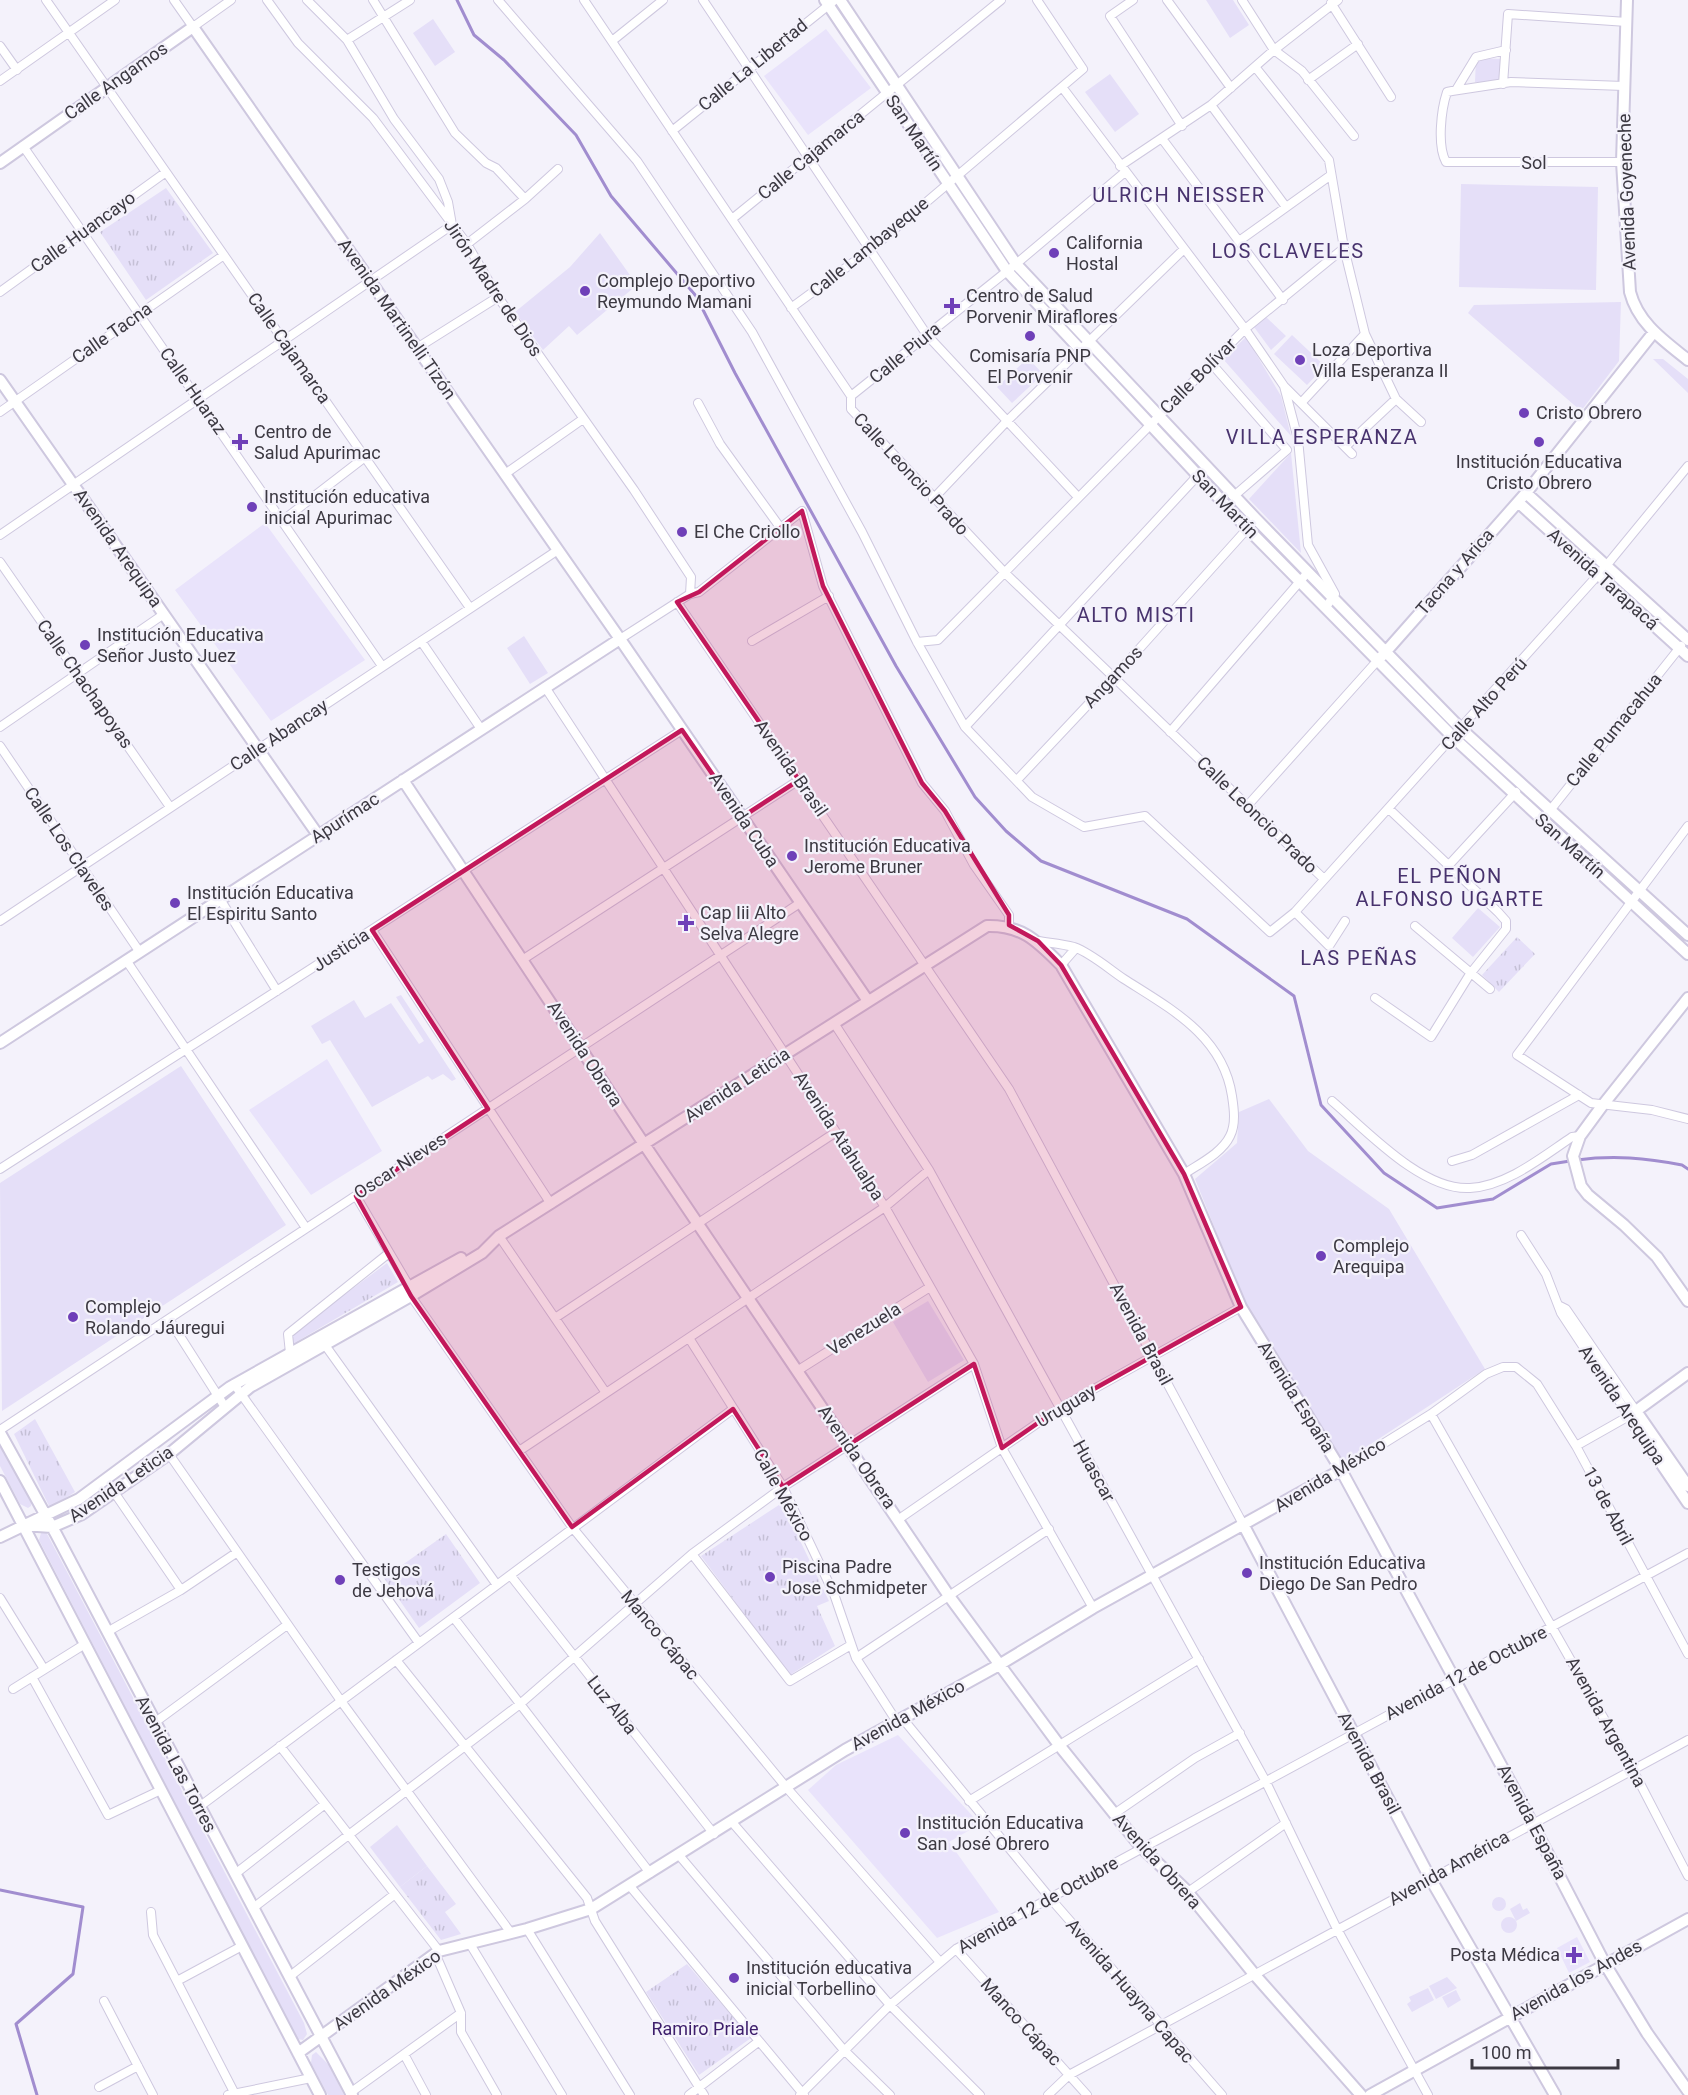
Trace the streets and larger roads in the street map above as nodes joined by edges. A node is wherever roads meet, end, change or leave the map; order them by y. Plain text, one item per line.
1 (46, 0) edge
2 (115, 0) edge
3 (174, 0) edge
4 (231, 0) edge
5 (267, 0) edge
6 (307, 0) edge
7 (373, 0) edge
8 (410, 0) edge
9 (498, 0) edge
10 (584, 0) edge
11 (663, 0) edge
12 (703, 0) edge
13 (840, 0) edge
14 (1001, 0) edge
15 (1037, 0) edge
16 (1133, 0) edge
17 (1167, 0) edge
18 (1242, 0) edge
19 (1627, 0) edge
20 (830, 2) edge
21 (1335, 2) edge
22 (383, 19) junction
23 (1627, 22) junction
24 (193, 27) junction
25 (69, 33) junction
26 (348, 40) junction
27 (612, 41) junction
28 (1358, 44) junction
29 (0, 46) edge
30 (1274, 50) junction
31 (1506, 50) junction
32 (748, 68) junction
33 (1256, 68) junction
34 (17, 70) junction
35 (1308, 80) junction
36 (0, 81) edge
37 (1503, 84) junction
38 (896, 85) junction
39 (1624, 86) junction
40 (107, 87) junction
41 (1062, 87) junction
42 (1231, 88) junction
43 (1456, 90) junction
44 (887, 93) junction
45 (1391, 97) dead end
46 (1211, 105) junction
47 (910, 117) junction
48 (1182, 126) junction
49 (672, 130) junction
50 (1354, 136) dead end
51 (1162, 140) junction
52 (23, 146) junction
53 (808, 157) junction
54 (1623, 162) junction
55 (0, 163) edge
56 (558, 169) dead end
57 (1122, 169) junction
58 (166, 172) junction
59 (1331, 175) junction
60 (952, 179) junction
61 (525, 199) junction
62 (1286, 207) junction
63 (732, 219) junction
64 (452, 225) junction
65 (83, 232) junction
66 (990, 236) junction
67 (1239, 241) junction
68 (467, 244) junction
69 (1344, 248) junction
70 (1184, 249) junction
71 (870, 250) junction
72 (224, 255) junction
73 (1016, 264) junction
74 (1007, 271) junction
75 (370, 281) junction
76 (0, 292) edge
77 (498, 297) junction
78 (1282, 300) junction
79 (791, 308) junction
80 (139, 314) junction
81 (1245, 329) junction
82 (1654, 332) junction
83 (1365, 334) junction
84 (927, 335) junction
85 (284, 340) junction
86 (1089, 340) junction
87 (417, 348) junction
88 (1079, 350) junction
89 (1688, 360) edge
90 (1211, 363) junction
91 (0, 380) edge
92 (1284, 386) junction
93 (851, 396) junction
94 (198, 399) junction
95 (1395, 399) junction
96 (15, 401) junction
97 (1302, 402) junction
98 (698, 404) dead end
99 (0, 412) edge
100 (1159, 415) junction
101 (583, 419) junction
102 (1007, 421) junction
103 (1420, 422) dead end
104 (1151, 424) junction
105 (1346, 447) junction
106 (1352, 454) dead end
107 (365, 457) junction
108 (1207, 466) junction
109 (1688, 466) edge
110 (505, 474) junction
111 (1198, 476) junction
112 (73, 485) junction
113 (1234, 496) junction
114 (1078, 497) junction
115 (1522, 498) junction
116 (933, 499) junction
117 (1256, 519) junction
118 (282, 521) junction
119 (1247, 528) junction
120 (782, 530) junction
121 (0, 535) edge
122 (558, 550) junction
123 (0, 562) edge
124 (1603, 570) junction
125 (1308, 572) junction
126 (1005, 573) junction
127 (1300, 581) junction
128 (690, 594) junction
129 (829, 596) junction
130 (1334, 598) junction
131 (677, 602) junction
132 (1326, 607) junction
133 (470, 608) junction
134 (164, 614) junction
135 (1060, 628) junction
136 (620, 639) junction
137 (421, 641) junction
138 (752, 641) dead end
139 (917, 642) junction
140 (1685, 648) edge
141 (1382, 656) junction
142 (382, 666) junction
143 (78, 674) junction
144 (1113, 678) junction
145 (545, 687) junction
146 (0, 727) edge
147 (965, 727) junction
148 (481, 729) junction
149 (1461, 729) junction
150 (682, 730) junction
151 (1170, 732) junction
152 (1454, 738) junction
153 (0, 746) edge
154 (258, 749) junction
155 (606, 779) junction
156 (403, 780) junction
157 (799, 780) junction
158 (1017, 780) junction
159 (1522, 786) junction
160 (1513, 795) junction
161 (1248, 805) junction
162 (170, 807) junction
163 (1389, 809) junction
164 (1550, 811) junction
165 (742, 817) junction
166 (1542, 821) junction
167 (1688, 826) edge
168 (318, 835) junction
169 (81, 866) junction
170 (1448, 866) junction
171 (664, 868) junction
172 (464, 871) junction
173 (1324, 879) junction
174 (1640, 892) junction
175 (220, 899) junction
176 (1633, 902) junction
177 (800, 903) junction
178 (1295, 912) junction
179 (0, 921) edge
180 (1345, 921) dead end
181 (1009, 925) junction
182 (1415, 926) dead end
183 (372, 930) junction
184 (1688, 935) edge
185 (1038, 941) junction
186 (1076, 948) junction
187 (139, 951) junction
188 (1688, 954) edge
189 (721, 955) junction
190 (126, 960) junction
191 (522, 960) junction
192 (926, 964) junction
193 (1061, 965) junction
194 (1470, 974) junction
195 (1490, 989) dead end
196 (277, 991) junction
197 (1375, 998) dead end
198 (1688, 998) edge
199 (868, 1002) junction
200 (834, 1023) junction
201 (0, 1043) edge
202 (580, 1048) junction
203 (186, 1050) junction
204 (785, 1054) junction
205 (1579, 1095) junction
206 (1332, 1101) dead end
207 (1602, 1106) junction
208 (488, 1109) junction
209 (1688, 1119) edge
210 (836, 1132) junction
211 (1581, 1136) junction
212 (644, 1144) junction
213 (1452, 1161) dead end
214 (0, 1169) edge
215 (929, 1170) junction
216 (1184, 1174) junction
217 (356, 1196) junction
218 (550, 1204) junction
219 (885, 1207) junction
220 (698, 1224) junction
221 (306, 1228) junction
222 (1521, 1235) dead end
223 (499, 1236) junction
224 (390, 1254) junction
225 (930, 1287) junction
226 (410, 1292) junction
227 (748, 1298) junction
228 (1688, 1301) edge
229 (1241, 1307) junction
230 (555, 1318) junction
231 (169, 1319) junction
232 (688, 1338) junction
233 (325, 1346) junction
234 (290, 1353) junction
235 (1153, 1356) junction
236 (974, 1364) junction
237 (1516, 1368) joint
238 (797, 1371) junction
239 (1688, 1373) edge
240 (237, 1389) junction
241 (606, 1393) junction
242 (218, 1395) junction
243 (225, 1407) junction
244 (1058, 1408) junction
245 (733, 1409) junction
246 (1632, 1413) junction
247 (1431, 1414) junction
248 (0, 1432) edge
249 (848, 1445) junction
250 (1576, 1446) junction
251 (1002, 1448) junction
252 (519, 1451) junction
253 (169, 1454) junction
254 (1341, 1470) junction
255 (0, 1480) edge
256 (1688, 1486) edge
257 (783, 1487) junction
258 (114, 1492) junction
259 (1688, 1503) edge
260 (46, 1516) junction
261 (899, 1519) junction
262 (23, 1525) junction
263 (1244, 1526) junction
264 (52, 1527) junction
265 (572, 1527) junction
266 (1049, 1529) junction
267 (0, 1537) edge
268 (1688, 1552) edge
269 (236, 1553) junction
270 (692, 1554) junction
271 (511, 1576) junction
272 (1152, 1576) junction
273 (1645, 1576) junction
274 (497, 1585) junction
275 (181, 1590) junction
276 (949, 1596) junction
277 (0, 1598) edge
278 (635, 1604) junction
279 (1093, 1608) junction
280 (454, 1618) junction
281 (287, 1625) junction
282 (1553, 1627) junction
283 (107, 1632) junction
284 (419, 1643) junction
285 (85, 1644) junction
286 (851, 1645) junction
287 (1688, 1654) edge
288 (575, 1658) junction
289 (856, 1658) junction
290 (1199, 1659) junction
291 (396, 1660) junction
292 (999, 1665) junction
293 (44, 1669) junction
294 (32, 1677) junction
295 (1455, 1677) junction
296 (13, 1689) dead end
297 (341, 1701) junction
298 (520, 1704) junction
299 (900, 1720) junction
300 (154, 1724) junction
301 (1240, 1733) junction
302 (1354, 1733) junction
303 (1688, 1740) edge
304 (1059, 1745) junction
305 (280, 1746) junction
306 (464, 1747) junction
307 (1632, 1768) junction
308 (1265, 1780) junction
309 (786, 1787) junction
310 (161, 1790) junction
311 (408, 1790) junction
312 (969, 1801) junction
313 (325, 1804) junction
314 (199, 1807) junction
315 (1114, 1814) junction
316 (731, 1821) junction
317 (1532, 1822) junction
318 (1286, 1823) junction
319 (349, 1834) junction
320 (714, 1834) junction
321 (1141, 1847) junction
322 (678, 1854) junction
323 (650, 1873) junction
324 (235, 1874) junction
325 (1688, 1876) edge
326 (1430, 1878) junction
327 (629, 1885) junction
328 (1188, 1892) junction
329 (395, 1894) junction
330 (1050, 1898) junction
331 (253, 1908) junction
332 (591, 1909) junction
333 (151, 1912) dead end
334 (1688, 1919) edge
335 (527, 1929) junction
336 (1337, 1929) junction
337 (511, 1933) junction
338 (470, 1944) junction
339 (242, 1946) junction
340 (956, 1949) junction
341 (437, 1952) junction
342 (940, 1962) junction
343 (1605, 1964) junction
344 (1254, 1974) junction
345 (289, 1977) junction
346 (177, 1982) junction
347 (104, 2001) dead end
348 (891, 2005) junction
349 (461, 2013) junction
350 (1509, 2017) junction
351 (1160, 2025) junction
352 (320, 2036) junction
353 (758, 2042) junction
354 (843, 2049) junction
355 (298, 2053) junction
356 (404, 2054) junction
357 (138, 2066) junction
358 (1414, 2070) junction
359 (1069, 2074) junction
360 (311, 2078) junction
361 (99, 2087) dead end
362 (1688, 2091) edge
363 (701, 2092) edge
364 (231, 2094) edge
365 (351, 2094) edge
366 (802, 2094) edge
367 (153, 2095) edge
368 (320, 2095) edge
369 (426, 2095) edge
370 (497, 2095) edge
371 (562, 2095) edge
372 (630, 2095) edge
373 (689, 2095) edge
374 (890, 2095) edge
375 (980, 2095) edge
376 (1048, 2095) edge
377 (1087, 2095) edge
378 (1222, 2095) edge
379 (1361, 2095) edge
380 (1370, 2095) edge
381 (1428, 2095) edge
382 (1555, 2095) edge

1 - 25 street, Calle Cajamarca
2 - 25 street
3 - 24 street, Avenida Martinelli Tizón
4 - 24 street, Calle Angamos
5 - 64 street, Jirón Madre de Dios
6 - 26 street
7 - 22 street
8 - 22 street
9 - 139 street
10 - 27 street, Calle Leoncio Prado
11 - 27 street
12 - 32 street
13 - 38 street, San Martín
14 - 38 street, Calle Cajamarca
15 - 41 street, Calle Lambayeque
16 - 48 street
17 - 42 street
18 - 30 street
19 - 23 street, Avenida Goyeneche
20 - 32 street, Calle La Libertad
20 - 44 street, San Martín
21 - 28 street
21 - 30 street, Calle Piura
22 - 26 street
22 - 61 street
23 - 31 street
23 - 39 street, Avenida Goyeneche
24 - 40 street, Calle Angamos
24 - 75 street, Avenida Martinelli Tizón
25 - 34 street
25 - 40 street, Calle Cajamarca
26 - 64 street
27 - 49 street, Calle Leoncio Prado
28 - 35 street
28 - 45 street
29 - 34 street
30 - 33 street, Calle Piura
30 - 35 street
31 - 37 street
31 - 43 street
32 - 49 street, Calle La Libertad
32 - 53 street
33 - 42 street, Calle Piura
33 - 59 street
34 - 36 street
35 - 50 street
37 - 39 street
37 - 43 street
38 - 44 street, Calle Cajamarca
38 - 47 street, San Martín
39 - 54 street, Avenida Goyeneche
40 - 52 street, Calle Angamos
40 - 58 street, Calle Cajamarca
41 - 57 street
41 - 60 street, Calle Lambayeque
42 - 46 street, Calle Piura
43 - 54 street, Sol
44 - 47 street, San Martín
44 - 53 street, Calle Cajamarca
46 - 48 street, Calle Piura
46 - 62 street
47 - 60 street, San Martín
48 - 51 street, Calle Piura
49 - 63 street, Calle Leoncio Prado
51 - 57 street, Calle Piura
51 - 67 street
52 - 55 street, Calle Angamos
52 - 65 street, Calle Huaraz
53 - 63 street, Calle Cajamarca
53 - 71 street
54 - 82 street, Avenida Goyeneche
56 - 61 street
57 - 70 street
57 - 73 street, Calle Piura
58 - 65 street, Calle Huancayo
58 - 72 street, Calle Cajamarca
59 - 62 street
59 - 69 street
60 - 66 street, San Martín
60 - 71 street, Calle Lambayeque
61 - 68 street
62 - 67 street
63 - 79 street, Calle Leoncio Prado
64 - 68 street, Jirón Madre de Dios
64 - 75 street
65 - 76 street, Calle Huancayo
65 - 80 street, Calle Huaraz
66 - 73 street, San Martín
66 - 74 street, San Martín
67 - 78 street
68 - 77 street, Jirón Madre de Dios
69 - 78 street, Calle Bolívar
69 - 83 street
70 - 81 street
70 - 86 street
71 - 79 street, Calle Lambayeque
71 - 84 street
72 - 80 street, Calle Tacna
72 - 85 street, Calle Cajamarca
73 - 74 street, Calle Piura
73 - 86 street, San Martín
74 - 84 street, Calle Piura
74 - 88 street, San Martín
75 - 85 street
75 - 87 street, Avenida Martinelli Tizón
77 - 87 street
77 - 101 street, Jirón Madre de Dios
78 - 81 street, Calle Bolívar
79 - 93 street, Calle Leoncio Prado
80 - 94 street, Calle Huaraz
80 - 96 street, Calle Tacna
81 - 90 street, Calle Bolívar
81 - 92 street
82 - 89 street, Avenida Goyeneche
82 - 115 street, Tacna y Arica
83 - 95 street
83 - 97 street
84 - 93 street, Calle Piura
84 - 102 street
85 - 94 street
85 - 107 street, Calle Cajamarca
86 - 88 street
86 - 100 street, San Martín
87 - 110 street, Avenida Martinelli Tizón
88 - 102 street
88 - 104 street, San Martín
90 - 100 street, Calle Bolívar
90 - 113 street
91 - 96 street, Avenida Arequipa
92 - 97 street
92 - 130 street
93 - 116 street, Calle Leoncio Prado
94 - 112 street
94 - 118 street, Calle Huaraz
95 - 103 street
95 - 105 street
96 - 99 street, Calle Tacna
96 - 112 street, Avenida Arequipa
97 - 105 street
98 - 120 street
100 - 104 street, Calle Bolívar
100 - 108 street, San Martín
101 - 110 street
101 - 128 street, Jirón Madre de Dios
102 - 114 street
102 - 116 street
104 - 111 street, San Martín
104 - 114 street, Calle Bolívar
105 - 106 street
107 - 118 street
107 - 133 street, Calle Cajamarca
108 - 111 street
108 - 113 street, San Martín
109 - 124 street, Calle Alto Perú
110 - 122 street, Avenida Martinelli Tizón
111 - 119 street, San Martín
111 - 135 street
112 - 121 street
112 - 134 street, Avenida Arequipa
113 - 117 street, San Martín
114 - 126 street, Calle Bolívar
115 - 124 street, Avenida Tarapacá
115 - 141 street, Tacna y Arica
116 - 126 street, Calle Leoncio Prado
117 - 119 street, Angamos
117 - 125 street, San Martín
118 - 142 street, Calle Huaraz
119 - 127 street, San Martín
119 - 144 street, Angamos
120 - 128 street, Apurímac
120 - 129 street, Apurímac
122 - 133 street, Calle Abancay
122 - 136 street, Avenida Martinelli Tizón
123 - 143 street, Calle Chachapoyas
124 - 140 street, Avenida Tarapacá
124 - 149 street, Calle Alto Perú
125 - 127 street
125 - 130 street, San Martín
126 - 135 street, Calle Leoncio Prado
126 - 139 street, Calle Bolívar
127 - 132 street, San Martín
127 - 151 street
128 - 131 street, Apurímac
129 - 138 street
129 - 181 street
130 - 132 street
130 - 141 street, San Martín
131 - 136 street, Apurímac
131 - 157 street, Avenida Brasil
132 - 141 street, San Martín
133 - 137 street, Calle Abancay
134 - 143 street
134 - 154 street, Avenida Arequipa
135 - 144 street, Calle Leoncio Prado
135 - 147 street
136 - 145 street, Apurímac
136 - 150 street, Avenida Cuba
137 - 142 street, Calle Abancay
137 - 148 street
139 - 147 street
140 - 164 street, Calle Pumacahua
141 - 149 street, San Martín
141 - 152 street, San Martín
141 - 161 street, Tacna y Arica
142 - 154 street, Calle Abancay
143 - 146 street
143 - 162 street, Calle Chachapoyas
144 - 151 street, Calle Leoncio Prado
144 - 158 street, Angamos
145 - 148 street, Apurímac
145 - 155 street, Avenida Atahualpa
147 - 158 street
148 - 156 street, Apurímac
149 - 152 street, Calle Alto Perú
149 - 159 street, San Martín
150 - 155 street, Justicia
150 - 165 street, Avenida Cuba
151 - 161 street, Calle Leoncio Prado
152 - 160 street, San Martín
152 - 163 street, Calle Alto Perú
153 - 169 street, Calle Los Claveles
154 - 162 street, Calle Abancay
154 - 168 street, Avenida Arequipa
155 - 171 street, Avenida Atahualpa
155 - 172 street, Justicia
156 - 168 street, Apurímac
156 - 172 street, Avenida Obrera
157 - 165 street
157 - 192 street, Avenida Brasil
158 - 178 street, Calle Alto Perú
159 - 160 street
159 - 164 street, San Martín
160 - 166 street, San Martín
160 - 170 street
161 - 173 street, Calle Leoncio Prado
162 - 169 street, Calle Abancay
163 - 170 street
163 - 173 street, Calle Alto Perú
164 - 166 street, Calle Pumacahua
164 - 174 street, San Martín
165 - 171 street
165 - 177 street, Avenida Cuba
166 - 176 street, San Martín
167 - 174 street
168 - 175 street, Apurímac
169 - 179 street, Calle Abancay
169 - 187 street, Calle Los Claveles
170 - 194 street
171 - 189 street, Avenida Atahualpa
171 - 191 street
172 - 183 street, Justicia
172 - 191 street, Avenida Obrera
173 - 178 street, Calle Alto Perú
174 - 176 street
174 - 184 street, San Martín
175 - 187 street, Apurímac
175 - 196 street
176 - 188 street, San Martín
176 - 205 street
177 - 189 street, Oscar Nieves
177 - 199 street, Avenida Cuba
178 - 180 street
181 - 185 street, Avenida España
181 - 192 street, Avenida Leticia
182 - 194 street
183 - 196 street, Justicia
183 - 208 street
185 - 186 street
185 - 193 street, Avenida España
186 - 193 street
186 - 216 street
187 - 190 street, Apurímac
189 - 202 street, Oscar Nieves
189 - 204 street, Avenida Atahualpa
190 - 201 street, Apurímac
190 - 203 street
191 - 202 street, Avenida Obrera
192 - 199 street, Avenida Leticia
192 - 235 street, Avenida Brasil
193 - 216 street, Avenida España
194 - 195 street
194 - 197 street
196 - 203 street, Justicia
198 - 207 street
199 - 200 street, Avenida Leticia
200 - 204 street, Avenida Leticia
200 - 215 street, Huascar
202 - 208 street, Oscar Nieves
202 - 212 street, Avenida Obrera
203 - 214 street, Justicia
203 - 221 street
204 - 210 street, Avenida Atahualpa
204 - 212 street, Avenida Leticia
205 - 207 street
205 - 213 street
206 - 211 street
207 - 209 street
207 - 211 street
208 - 217 street, Oscar Nieves
208 - 218 street
210 - 219 street, Avenida Atahualpa
210 - 220 street
211 - 228 street
212 - 218 street, Avenida Leticia
212 - 220 street, Avenida Obrera
215 - 219 street
215 - 244 street, Huascar
216 - 229 street, Avenida España
217 - 221 street, Oscar Nieves
217 - 224 street, Manco Cápac
218 - 223 street, Avenida Leticia
219 - 225 street, Avenida Atahualpa
219 - 227 street
220 - 227 street, Avenida Obrera
220 - 230 street
221 - 231 street, Oscar Nieves
222 - 246 street, Avenida Arequipa
223 - 226 street, Avenida Leticia
223 - 230 street
224 - 226 street, Manco Cápac
224 - 234 street
225 - 236 street, Avenida Atahualpa
225 - 238 street, Venezuela
226 - 233 street, Avenida Leticia
226 - 234 street, Avenida Leticia
226 - 252 street, Manco Cápac
227 - 232 street
227 - 238 street, Avenida Obrera
229 - 235 street, Uruguay
229 - 254 street, Avenida España
230 - 241 street
231 - 242 street
231 - 248 street, Oscar Nieves
232 - 241 street
232 - 245 street, Calle México
233 - 240 street, Avenida Leticia
233 - 274 street
234 - 240 street, Avenida Leticia
235 - 244 street, Uruguay
235 - 263 street, Avenida Brasil
236 - 249 street
236 - 251 street, Avenida Atahualpa
237 - 247 street, Avenida México
237 - 250 street, 13 de Abril
238 - 249 street, Avenida Obrera
239 - 246 street
240 - 242 street, Avenida Leticia
240 - 243 street, Avenida Leticia
240 - 284 street
241 - 252 street
242 - 243 street
242 - 260 street, Avenida Leticia
243 - 253 street, Avenida Leticia
244 - 251 street, Uruguay
244 - 272 street, Huascar
245 - 257 street, Calle México
245 - 265 street
246 - 250 street
246 - 256 street, Avenida Arequipa
246 - 259 street, Avenida Arequipa
247 - 254 street, Avenida México
247 - 282 street, Avenida Argentina
248 - 260 street, Avenida Las Torres
249 - 257 street
249 - 261 street, Avenida Obrera
250 - 273 street, 13 de Abril
251 - 261 street, Uruguay
251 - 266 street, Avenida Atahualpa
252 - 265 street, Manco Cápac
253 - 258 street, Avenida Leticia
253 - 269 street
254 - 263 street, Avenida México
254 - 295 street, Avenida España
255 - 262 street, Avenida Las Torres
257 - 270 street
257 - 286 street, Calle México
258 - 264 street, Avenida Leticia
258 - 275 street
260 - 262 street, Avenida Leticia
260 - 264 street, Avenida Las Torres
261 - 276 street, Avenida Obrera
262 - 264 street, Avenida Leticia
262 - 267 street
262 - 285 street, Avenida Las Torres
263 - 272 street, Avenida México
263 - 302 street, Avenida Brasil
264 - 283 street, Avenida Las Torres
265 - 271 street
265 - 278 street, Manco Cápac
266 - 276 street
266 - 279 street, Avenida Atahualpa
268 - 273 street, Avenida 12 de Octubre
269 - 275 street
269 - 281 street
270 - 278 street
270 - 286 street
271 - 274 street
271 - 288 street, Luz Alba
272 - 279 street, Avenida México
272 - 290 street, Huascar
273 - 282 street, Avenida 12 de Octubre
273 - 287 street, 13 de Abril
274 - 280 street
275 - 283 street
276 - 289 street
276 - 292 street, Avenida Obrera
277 - 293 street
278 - 288 street
278 - 309 street, Manco Cápac
279 - 292 street, Avenida México
280 - 284 street
280 - 298 street
281 - 297 street
281 - 300 street
282 - 295 street, Avenida 12 de Octubre
282 - 307 street, Avenida Argentina
283 - 300 street, Avenida Las Torres
284 - 291 street
285 - 293 street
285 - 310 street, Avenida Las Torres
286 - 289 street, Calle México
288 - 298 street
288 - 320 street, Luz Alba
289 - 299 street, Calle México
290 - 301 street, Huascar
290 - 304 street
291 - 297 street
291 - 306 street
292 - 299 street, Avenida México
292 - 304 street, Avenida Obrera
293 - 294 street
294 - 296 street
294 - 310 street
295 - 302 street, Avenida 12 de Octubre
295 - 317 street, Avenida España
297 - 305 street
297 - 311 street
298 - 306 street
298 - 323 street
299 - 309 street, Avenida México
299 - 312 street, Avenida Huayna Capac
300 - 314 street, Avenida Las Torres
301 - 308 street, Huascar
301 - 315 street
302 - 308 street, Avenida 12 de Octubre
302 - 326 street, Avenida Brasil
303 - 307 street, Avenida América
304 - 312 street
304 - 315 street, Avenida Obrera
305 - 313 street
305 - 314 street
306 - 311 street
306 - 332 street
307 - 317 street, Avenida América
307 - 325 street, Avenida Argentina
308 - 318 street, Huascar
308 - 321 street, Avenida 12 de Octubre
309 - 316 street, Avenida México
309 - 342 street, Manco Cápac
310 - 339 street, Avenida Las Torres
311 - 319 street
311 - 337 street
312 - 330 street, Avenida Huayna Capac
313 - 319 street
313 - 324 street
314 - 324 street, Avenida Las Torres
315 - 321 street, Avenida Obrera
316 - 320 street, Avenida México
316 - 348 street
317 - 326 street, Avenida América
317 - 343 street, Avenida España
318 - 328 street
318 - 336 street, Huascar
319 - 329 street
319 - 331 street
320 - 322 street, Avenida México
321 - 328 street, Avenida Obrera
321 - 330 street, Avenida 12 de Octubre
322 - 323 street, Avenida México
322 - 354 street
323 - 327 street, Avenida México
324 - 331 street, Avenida Las Torres
326 - 336 street, Avenida América
326 - 350 street, Avenida Brasil
327 - 332 street, Avenida México
327 - 353 street
328 - 344 street, Avenida Obrera
329 - 341 street
329 - 345 street
330 - 340 street, Avenida 12 de Octubre
330 - 351 street, Avenida Huayna Capac
331 - 345 street, Avenida Las Torres
332 - 335 street, Avenida México
332 - 363 street
333 - 346 street
334 - 343 street, Avenida los Andes
335 - 337 street, Avenida México
335 - 372 street
336 - 344 street, Avenida América
336 - 358 street
337 - 338 street, Avenida México
338 - 341 street, Avenida México
338 - 371 street
339 - 346 street
339 - 355 street, Avenida Las Torres
340 - 342 street, Avenida 12 de Octubre
340 - 359 street, Manco Cápac
341 - 349 street
341 - 352 street, Avenida México
342 - 348 street, Avenida 12 de Octubre
343 - 350 street, Avenida los Andes
343 - 362 street, Avenida España
344 - 351 street, Avenida América
344 - 379 street, Avenida Obrera
345 - 352 street, Avenida Las Torres
346 - 364 street
347 - 357 street
348 - 354 street, Avenida 12 de Octubre
348 - 375 street
349 - 356 street
349 - 370 street
350 - 358 street, Avenida los Andes
350 - 382 street, Avenida Brasil
351 - 359 street, Avenida América
351 - 378 street, Avenida Huayna Capac
352 - 355 street, Avenida México
352 - 365 street, Avenida Las Torres
353 - 363 street
353 - 366 street
354 - 366 street, Avenida 12 de Octubre
354 - 374 street
355 - 360 street, Avenida Las Torres
356 - 365 street
356 - 369 street
357 - 361 street
357 - 367 street
358 - 380 street, Avenida los Andes
358 - 381 street
359 - 376 street, Avenida América
359 - 377 street, Manco Cápac
360 - 364 street
360 - 368 street, Avenida Las Torres
363 - 373 street

